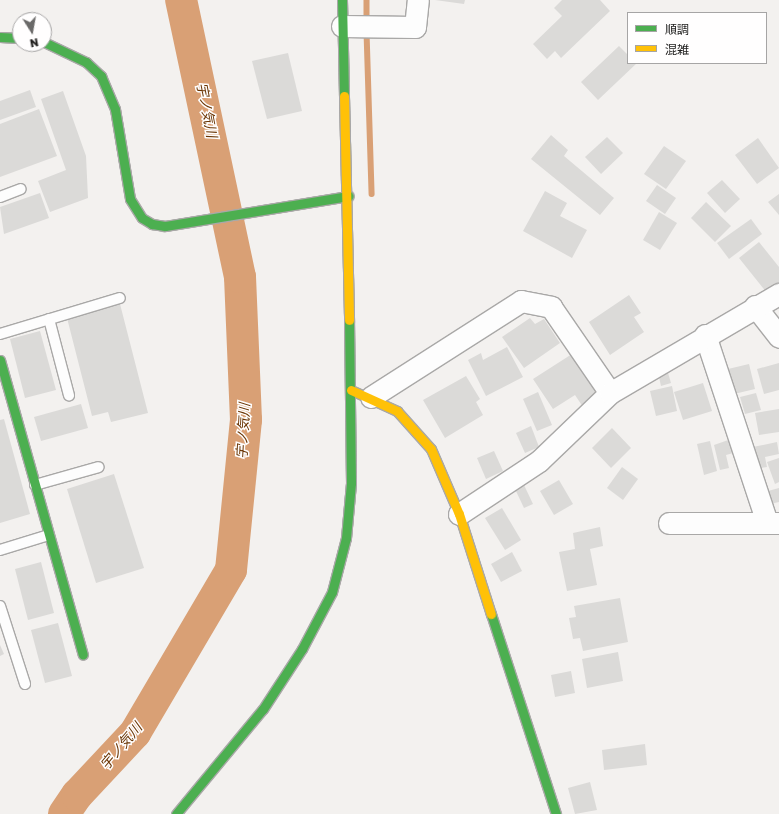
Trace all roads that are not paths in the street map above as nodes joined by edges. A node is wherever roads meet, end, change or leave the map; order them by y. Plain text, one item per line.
1 (342, 0) edge
2 (418, 0) edge
3 (342, 26) junction
4 (0, 37) edge
5 (12, 38) edge
6 (52, 46) edge
7 (21, 189) dead end
8 (349, 196) junction
9 (0, 197) edge
10 (779, 294) edge
11 (120, 298) dead end
12 (756, 306) junction
13 (49, 319) junction
14 (0, 334) edge
15 (705, 336) junction
16 (779, 337) edge
17 (0, 360) edge
18 (351, 390) junction
19 (610, 393) junction
20 (69, 395) dead end
21 (371, 398) junction
22 (99, 467) dead end
23 (35, 485) junction
24 (459, 514) junction
25 (773, 523) edge
26 (669, 524) dead end
27 (49, 535) junction
28 (0, 550) edge
29 (0, 606) edge
30 (83, 655) dead end
31 (25, 684) dead end
32 (176, 814) edge
33 (556, 814) edge

1 - 3 street
2 - 3 street
3 - 8 street
4 - 5 street
6 - 8 street
7 - 9 lane
8 - 18 street
10 - 12 street
11 - 13 lane
12 - 15 street
12 - 16 street
13 - 14 lane
13 - 20 lane
15 - 19 street
15 - 25 street
17 - 23 street
18 - 21 street
18 - 32 street
19 - 21 street
19 - 24 street
21 - 24 street
22 - 23 lane
23 - 27 street
24 - 33 street
25 - 26 street
27 - 28 lane
27 - 30 street
29 - 31 lane

